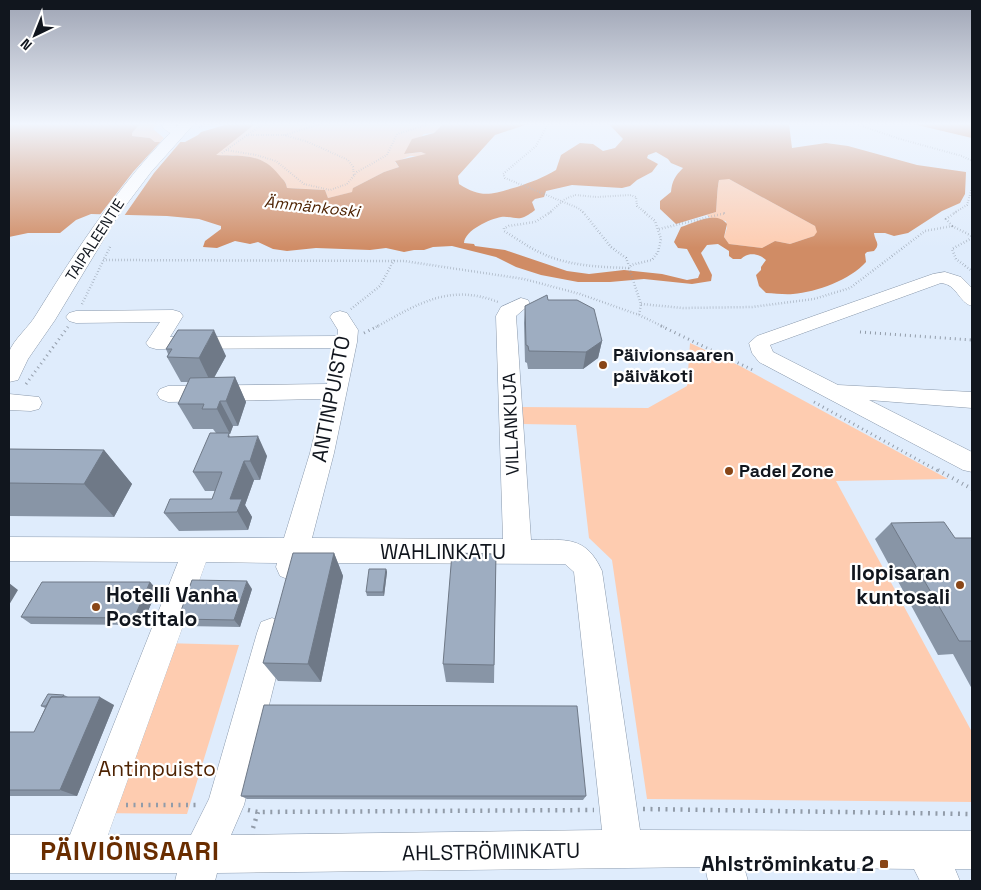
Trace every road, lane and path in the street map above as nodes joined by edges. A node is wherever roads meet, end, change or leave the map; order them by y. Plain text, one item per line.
1 (147, 166) edge
2 (282, 166) edge
3 (352, 166) edge
4 (370, 166) edge
5 (514, 166) edge
6 (354, 176) junction
7 (972, 188) edge
8 (563, 201) junction
9 (726, 214) dead end
10 (952, 226) junction
11 (659, 229) junction
12 (972, 237) edge
13 (103, 260) dead end
14 (394, 260) junction
15 (630, 268) junction
16 (972, 271) edge
17 (972, 301) edge
18 (641, 304) junction
19 (517, 306) joint
20 (639, 315) junction
21 (76, 317) dead end
22 (344, 328) junction
23 (860, 332) dead end
24 (972, 340) edge
25 (10, 368) edge
26 (757, 371) dead end
27 (833, 390) junction
28 (336, 391) junction
29 (168, 394) dead end
30 (810, 400) dead end
31 (972, 400) edge
32 (9, 402) edge
33 (31, 403) dead end
34 (972, 463) edge
35 (972, 489) edge
36 (9, 549) edge
37 (197, 550) junction
38 (294, 552) junction
39 (518, 552) junction
40 (122, 805) dead end
41 (226, 805) junction
42 (618, 809) junction
43 (972, 814) edge
44 (624, 850) junction
45 (972, 850) edge
46 (82, 852) junction
47 (9, 854) edge
48 (724, 865) edge
49 (933, 866) edge
50 (199, 868) edge

1 - 25 highway, TAIPALEENTIE
2 - 6 path
3 - 6 path
4 - 6 path
5 - 8 path
7 - 10 path
8 - 11 path
8 - 15 path
8 - 15 path
9 - 11 path
10 - 12 path
10 - 18 path
11 - 15 path
12 - 16 path
13 - 14 path
14 - 20 path
14 - 22 path
15 - 18 path
17 - 27 street
18 - 20 path
19 - 22 path
19 - 39 street, VILLANKUJA
20 - 26 path
21 - 22 street
22 - 28 street, ANTINPUISTO
23 - 24 path
27 - 31 street
27 - 34 street
28 - 29 street
28 - 38 street, ANTINPUISTO
30 - 35 path
32 - 33 street
36 - 37 street, WAHLINKATU
37 - 38 street, WAHLINKATU
37 - 46 street
38 - 39 street, WAHLINKATU
38 - 41 street, ANTINPUISTO
39 - 42 street, WAHLINKATU
40 - 41 path
41 - 42 path
41 - 50 street, ANTINPUISTO
42 - 43 path
42 - 44 street, WAHLINKATU
44 - 48 street, AHLSTRÖMINKATU
44 - 50 street, AHLSTRÖMINKATU
45 - 49 street, AHLSTRÖMINKATU
46 - 47 street, AHLSTRÖMINKATU
46 - 50 street, AHLSTRÖMINKATU
48 - 49 street, AHLSTRÖMINKATU

